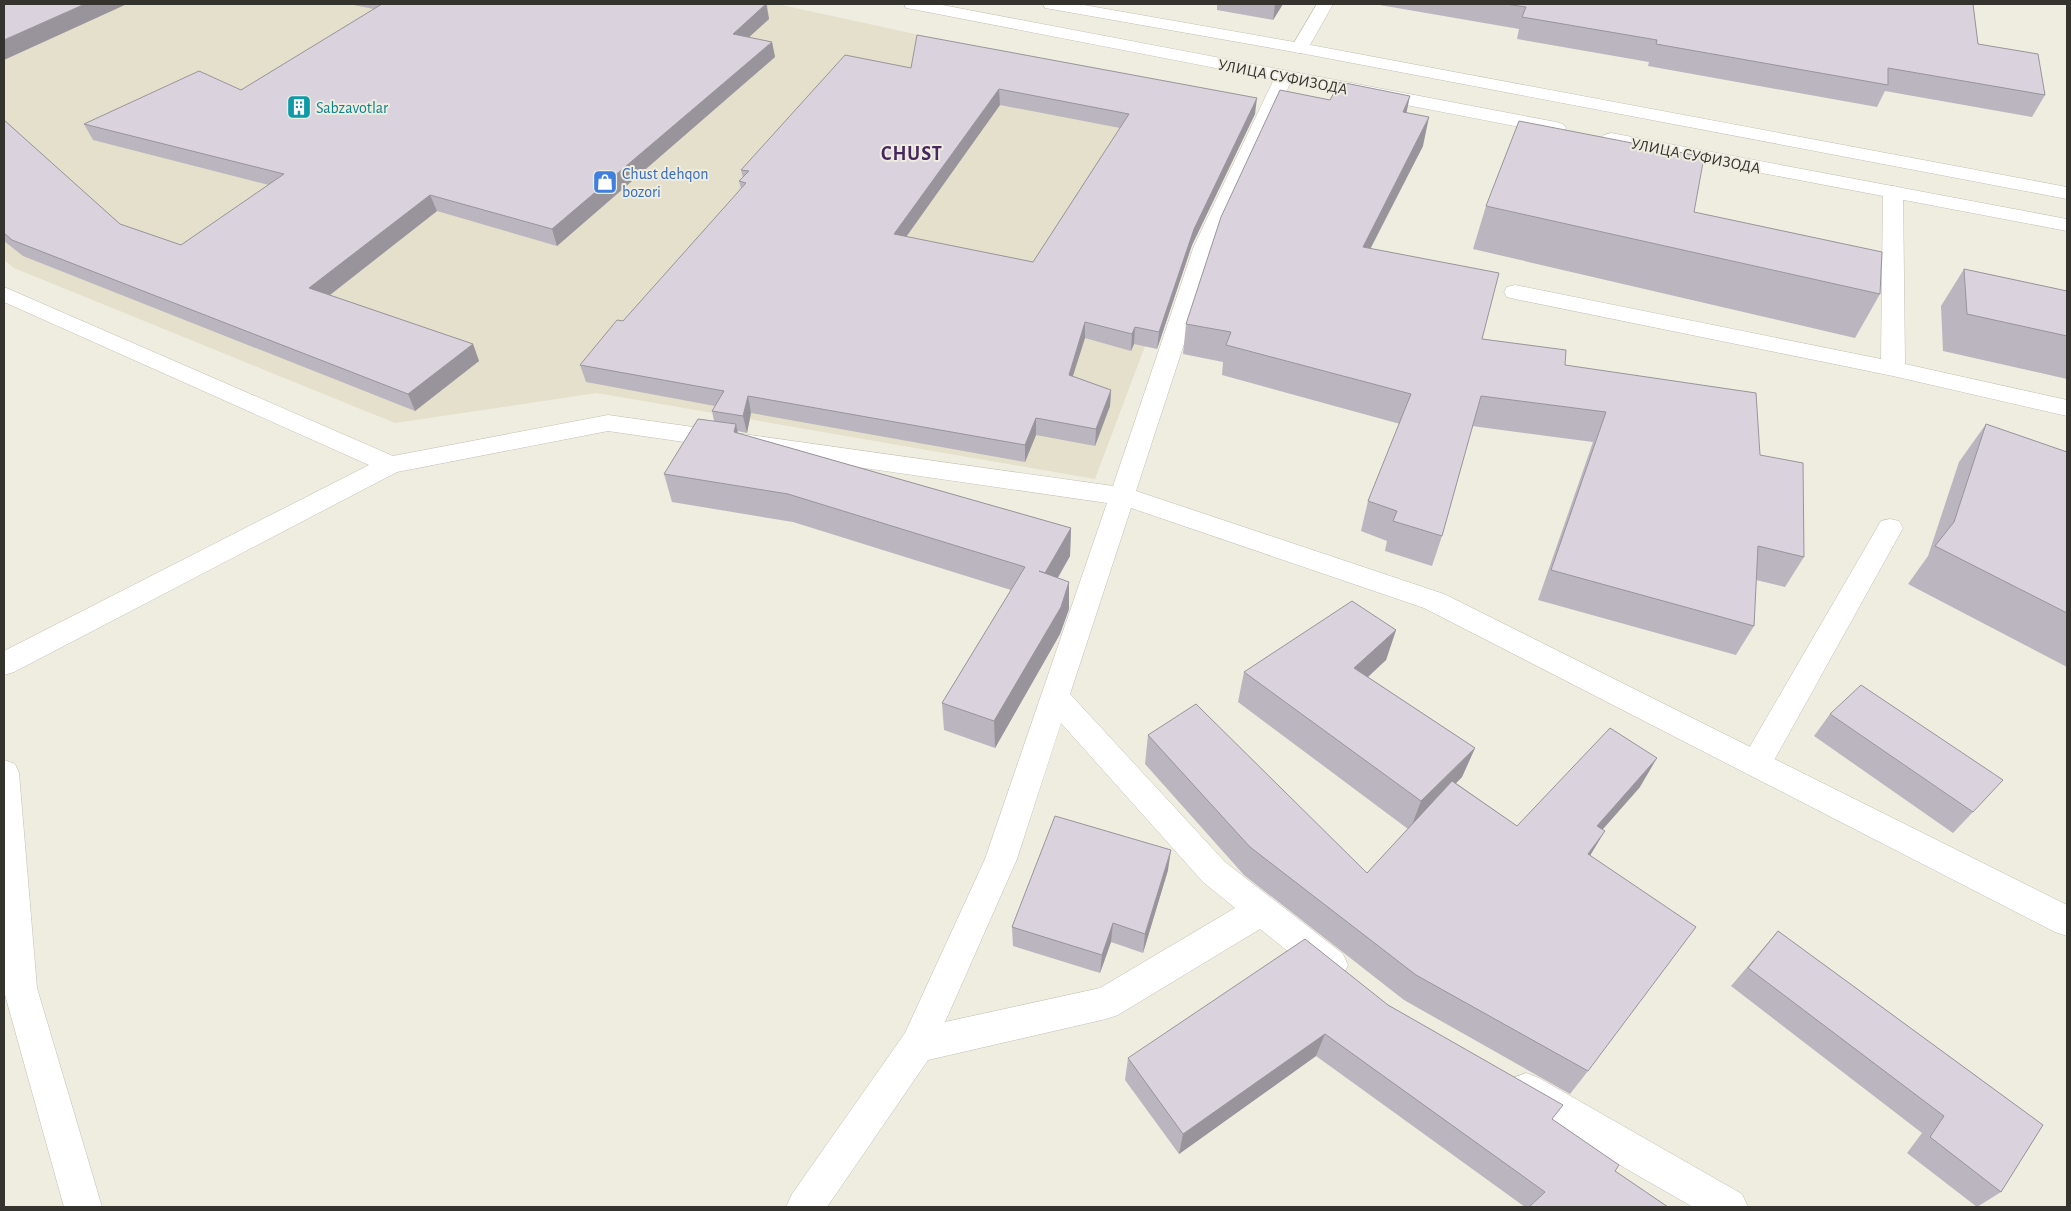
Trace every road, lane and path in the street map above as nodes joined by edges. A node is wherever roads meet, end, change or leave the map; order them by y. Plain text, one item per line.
1 (912, 4) edge
2 (1051, 4) edge
3 (1325, 4) edge
4 (1300, 48) junction
5 (1284, 77) junction
6 (1574, 132) edge
7 (1594, 135) edge
8 (1893, 192) junction
9 (2067, 193) edge
10 (2067, 226) edge
11 (1515, 292) dead end
12 (4, 294) edge
13 (1893, 369) junction
14 (2067, 408) edge
15 (391, 466) junction
16 (1122, 496) junction
17 (1890, 528) dead end
18 (4, 664) edge
19 (1055, 697) junction
20 (1756, 764) junction
21 (4, 773) edge
22 (1262, 910) junction
23 (2067, 921) edge
24 (1353, 983) edge
25 (917, 1045) junction
26 (1504, 1078) edge
27 (83, 1207) edge
28 (805, 1207) edge
29 (1729, 1207) edge

1 - 5 street, УЛИЦА СУФИЗОДА
2 - 4 street, УЛИЦА СУФИЗОДА
3 - 4 street
4 - 9 street, УЛИЦА СУФИЗОДА
5 - 6 street, УЛИЦА СУФИЗОДА
5 - 16 street
7 - 8 street, УЛИЦА СУФИЗОДА
8 - 10 street, УЛИЦА СУФИЗОДА
8 - 13 street
11 - 13 street
12 - 15 street
13 - 14 street
15 - 16 street
15 - 18 street
16 - 19 street
16 - 20 street
17 - 20 street
19 - 22 street
19 - 25 street
20 - 23 street
21 - 27 street
22 - 24 street
22 - 25 street
25 - 28 street
26 - 29 street

